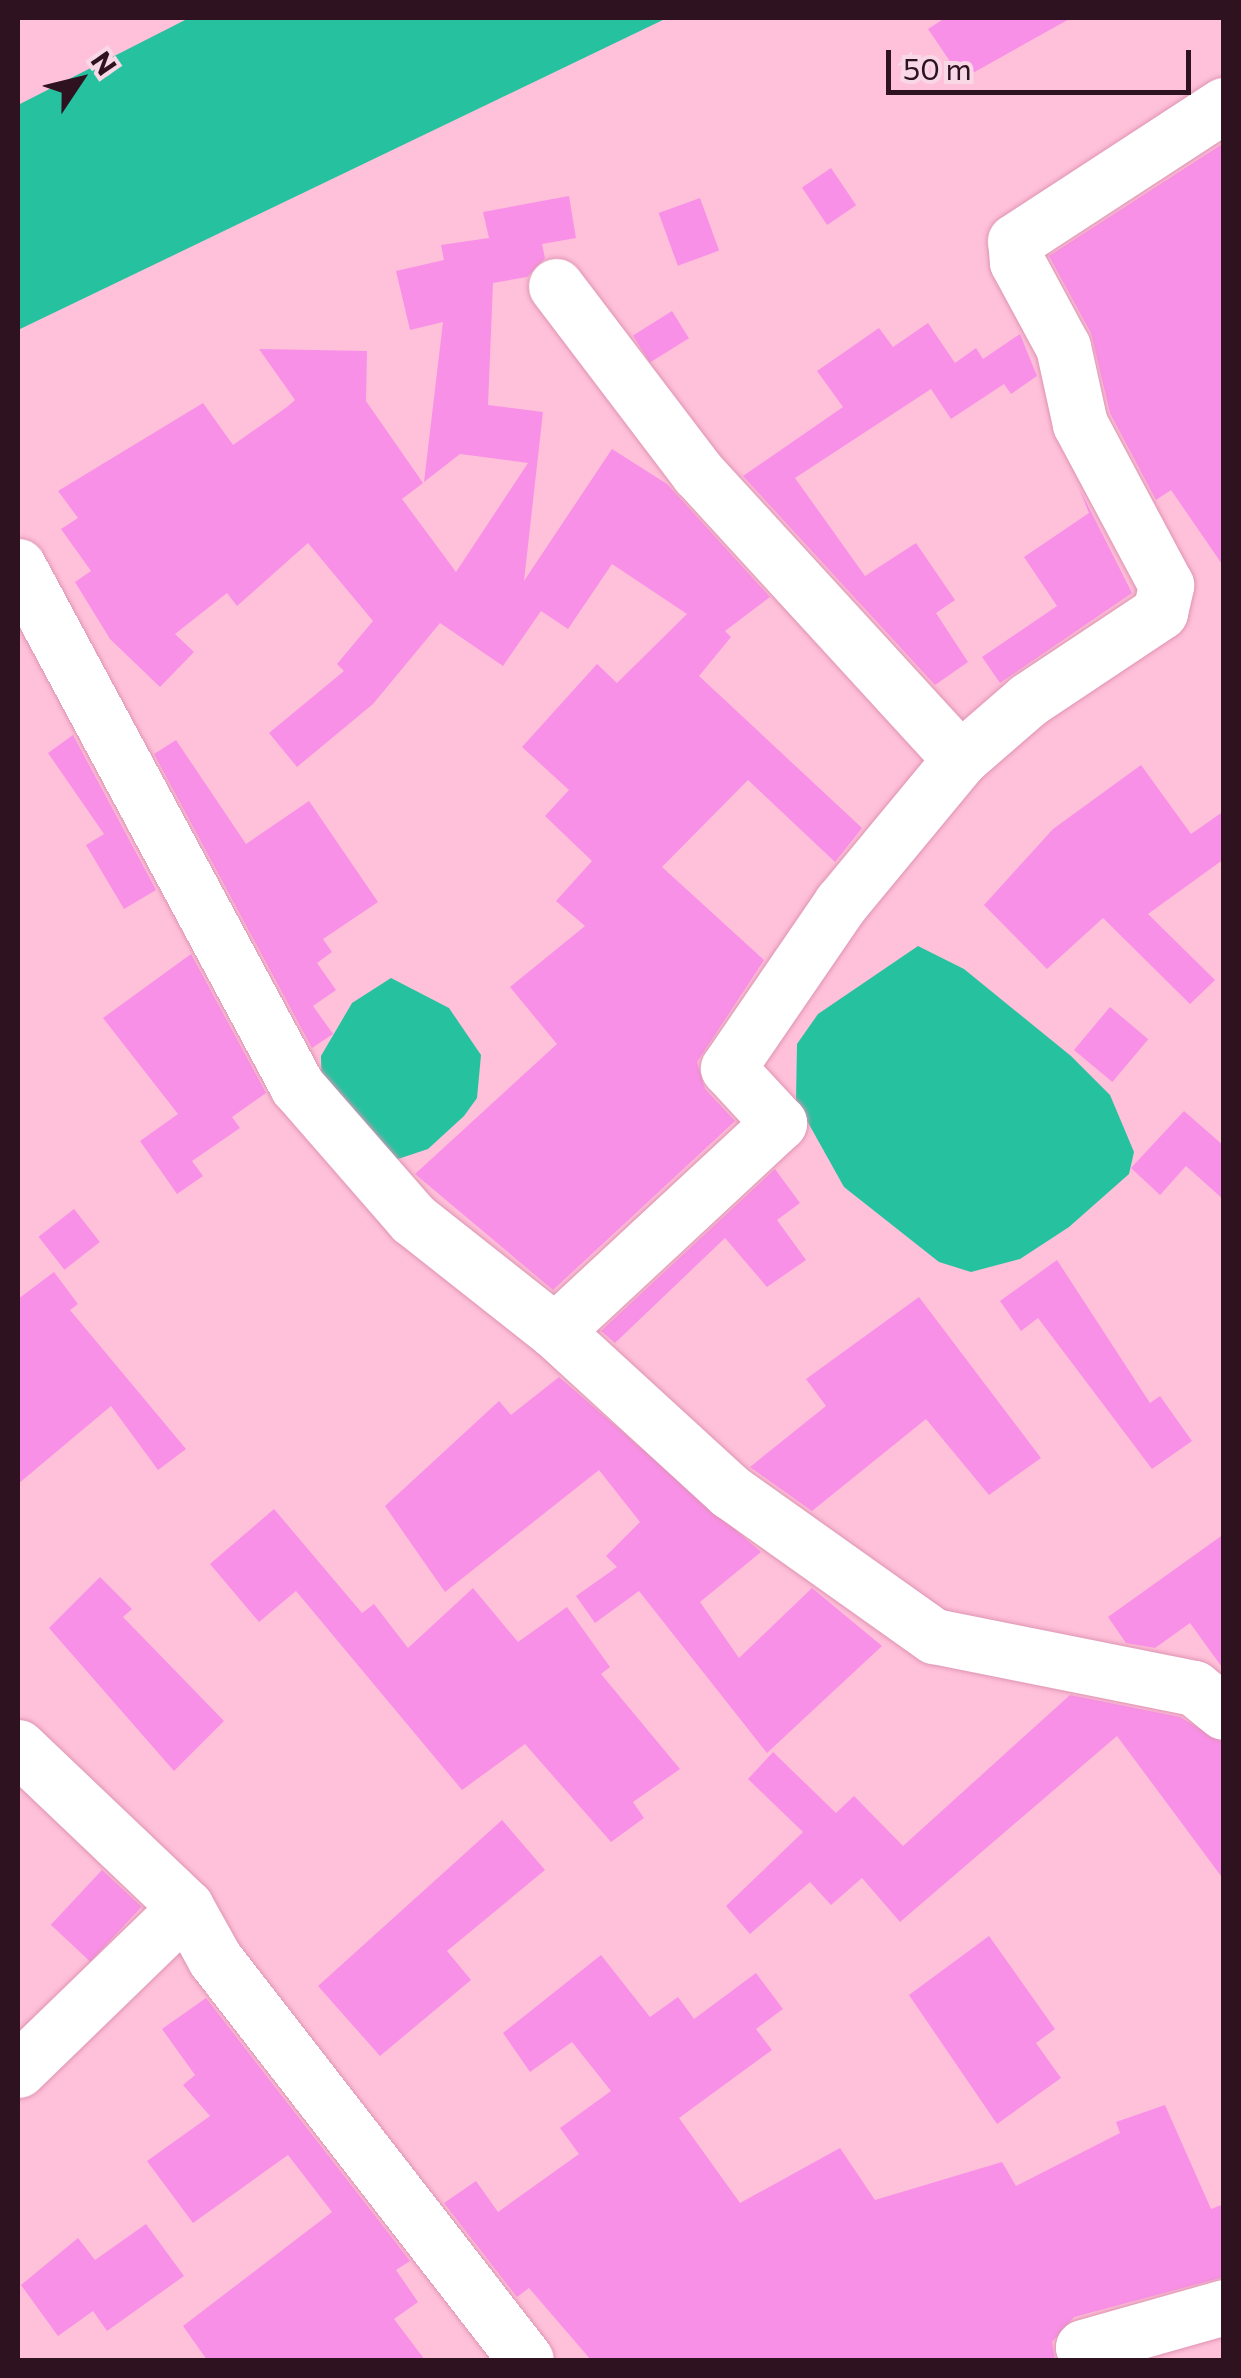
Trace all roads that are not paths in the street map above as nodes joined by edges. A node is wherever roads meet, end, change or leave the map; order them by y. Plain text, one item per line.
1 (1224, 105) edge
2 (556, 286) dead end
3 (18, 566) edge
4 (960, 759) junction
5 (555, 1331) junction
6 (1224, 1712) edge
7 (18, 1747) edge
8 (186, 1907) junction
9 (18, 2070) edge
10 (1224, 2307) edge
11 (526, 2360) edge
12 (1088, 2360) edge

1 - 4 street
2 - 4 street
3 - 5 street
4 - 5 street
5 - 6 street
7 - 8 street
8 - 9 street
8 - 11 street
10 - 12 street

